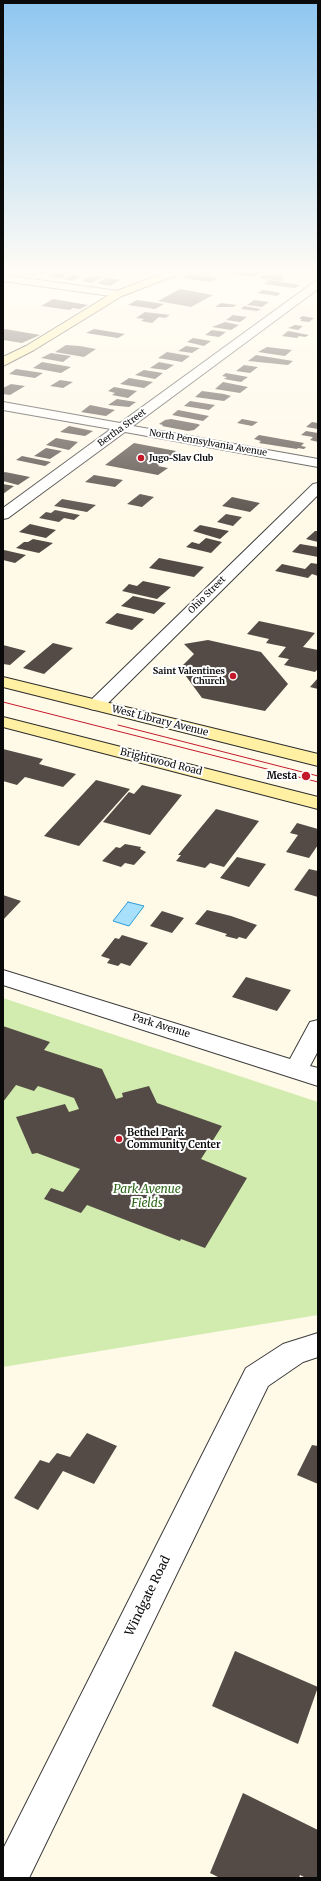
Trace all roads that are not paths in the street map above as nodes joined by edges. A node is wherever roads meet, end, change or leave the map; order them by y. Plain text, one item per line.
1 (13, 357) edge
2 (219, 357) edge
3 (3, 362) edge
4 (3, 406) edge
5 (122, 428) junction
6 (318, 463) edge
7 (318, 487) edge
8 (3, 515) edge
9 (3, 682) edge
10 (96, 705) junction
11 (3, 722) edge
12 (318, 760) edge
13 (318, 802) edge
14 (3, 978) edge
15 (318, 1028) edge
16 (296, 1070) junction
17 (318, 1077) edge
18 (318, 1346) edge
19 (9, 1878) edge

1 - 3 street
2 - 5 street, Bertha Street
4 - 5 street, North Pennsylvania Avenue
5 - 6 street, North Pennsylvania Avenue
5 - 8 street, Bertha Street
7 - 10 street, Ohio Street
9 - 10 street, West Library Avenue
10 - 12 street, West Library Avenue
11 - 13 street, Brightwood Road
14 - 16 street, Park Avenue
15 - 16 street
16 - 17 street, Park Avenue
18 - 19 street, Windgate Road

